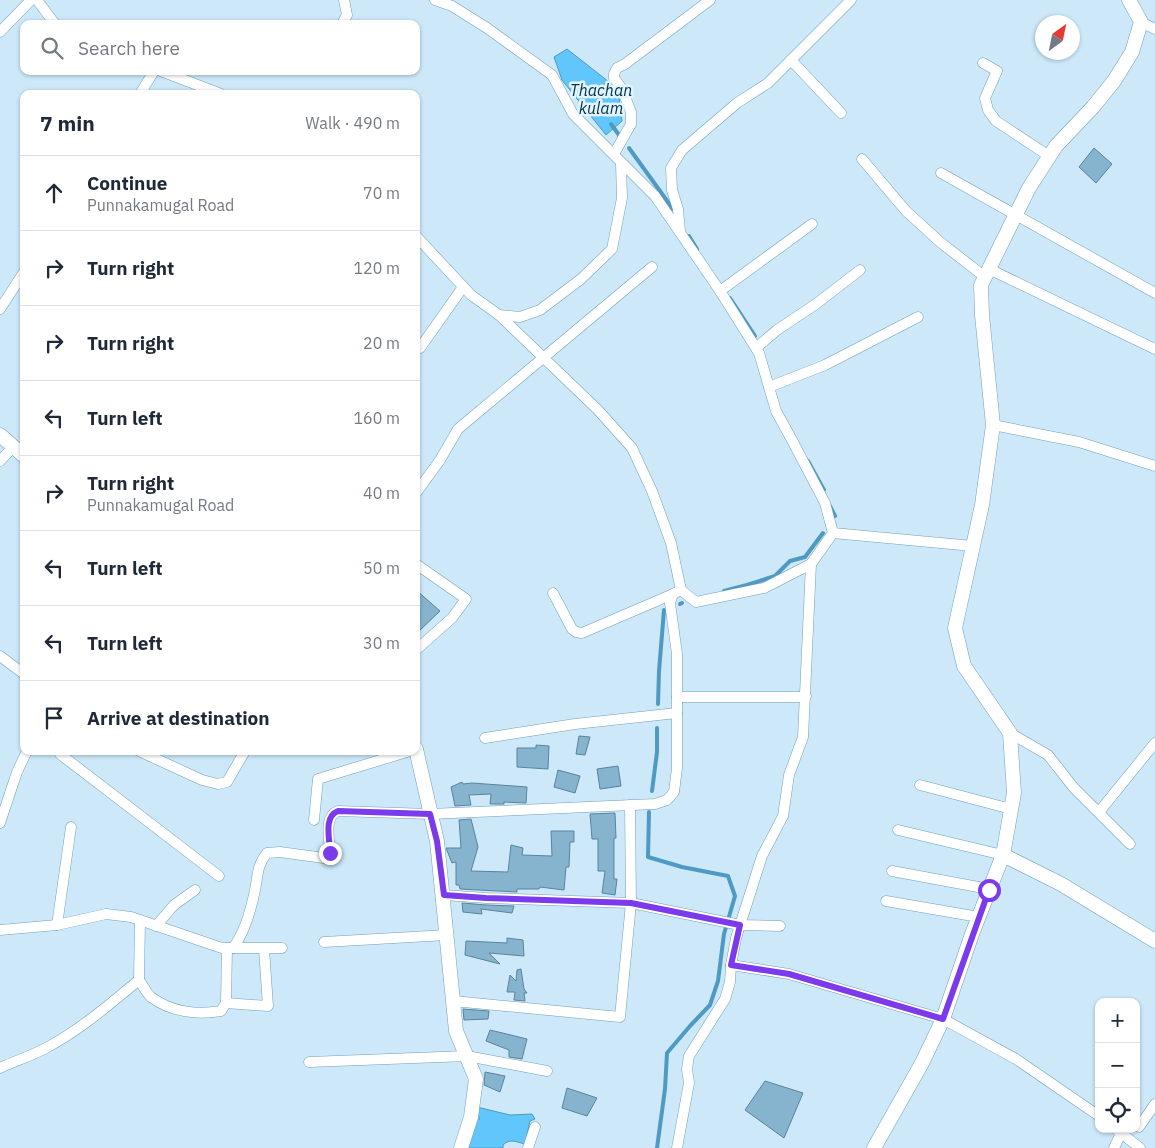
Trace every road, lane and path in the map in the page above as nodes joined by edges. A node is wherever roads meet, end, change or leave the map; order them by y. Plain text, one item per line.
1 (31, 0) edge
2 (37, 0) edge
3 (344, 0) edge
4 (435, 0) edge
5 (710, 0) edge
6 (851, 0) edge
7 (1129, 0) edge
8 (52, 20) edge
9 (344, 20) edge
10 (1141, 22) junction
11 (1155, 29) edge
12 (0, 32) edge
13 (791, 60) junction
14 (983, 62) dead end
15 (152, 75) edge
16 (171, 75) edge
17 (142, 90) edge
18 (210, 90) edge
19 (841, 113) dead end
20 (614, 154) junction
21 (1049, 156) junction
22 (862, 159) dead end
23 (621, 163) junction
24 (941, 173) dead end
25 (1015, 215) junction
26 (812, 224) dead end
27 (680, 234) junction
28 (420, 243) edge
29 (652, 267) dead end
30 (860, 270) dead end
31 (987, 273) junction
32 (20, 278) edge
33 (463, 287) junction
34 (720, 291) junction
35 (1155, 293) edge
36 (0, 309) edge
37 (499, 315) junction
38 (918, 317) dead end
39 (420, 348) dead end
40 (756, 348) junction
41 (1155, 349) edge
42 (544, 358) junction
43 (769, 387) junction
44 (993, 425) junction
45 (0, 435) edge
46 (18, 452) edge
47 (0, 461) edge
48 (1155, 466) edge
49 (420, 488) edge
50 (833, 533) junction
51 (973, 546) junction
52 (811, 564) junction
53 (420, 567) edge
54 (676, 592) junction
55 (553, 593) dead end
56 (420, 646) edge
57 (0, 656) edge
58 (20, 671) edge
59 (806, 696) junction
60 (677, 697) junction
61 (677, 713) junction
62 (1010, 733) junction
63 (485, 738) dead end
64 (1155, 743) edge
65 (25, 755) edge
66 (61, 755) edge
67 (148, 755) edge
68 (243, 755) edge
69 (397, 755) edge
70 (417, 755) edge
71 (920, 785) dead end
72 (630, 805) junction
73 (1011, 809) junction
74 (1099, 812) junction
75 (430, 814) junction
76 (314, 820) dead end
77 (0, 822) edge
78 (70, 827) dead end
79 (898, 830) dead end
80 (1130, 844) dead end
81 (1002, 855) junction
82 (892, 871) dead end
83 (219, 876) dead end
84 (195, 890) dead end
85 (989, 890) junction
86 (444, 895) junction
87 (886, 901) dead end
88 (631, 903) junction
89 (979, 917) junction
90 (140, 920) junction
91 (58, 925) junction
92 (740, 925) junction
93 (156, 926) junction
94 (780, 926) dead end
95 (0, 930) edge
96 (447, 935) junction
97 (1155, 941) edge
98 (324, 942) dead end
99 (230, 948) junction
100 (264, 948) junction
101 (282, 948) dead end
102 (731, 965) junction
103 (139, 980) junction
104 (453, 1001) junction
105 (226, 1004) junction
106 (943, 1019) junction
107 (467, 1056) junction
108 (308, 1062) dead end
109 (0, 1068) edge
110 (548, 1071) dead end
111 (1155, 1104) edge
112 (1095, 1113) edge
113 (535, 1126) dead end
114 (1140, 1126) edge
115 (1118, 1133) edge
116 (1121, 1133) edge
117 (461, 1148) edge
118 (528, 1148) edge
119 (677, 1148) edge
120 (874, 1148) edge
121 (1114, 1148) edge
122 (1140, 1148) edge

1 - 12 street
2 - 8 street
3 - 9 street
4 - 20 street
5 - 20 street
6 - 13 street
7 - 10 street
10 - 11 street
10 - 21 street
13 - 19 street
13 - 27 street
14 - 21 street
15 - 17 street
16 - 18 street
20 - 23 street
21 - 25 street
22 - 31 street
23 - 27 street
23 - 37 street
24 - 25 street
25 - 31 street
25 - 35 street
26 - 34 street
27 - 34 street
28 - 33 street
29 - 42 street
30 - 40 street
31 - 41 street
31 - 44 street
32 - 36 street
33 - 37 street
33 - 39 street
34 - 40 street
37 - 42 street
38 - 43 street
40 - 43 street
42 - 49 street
42 - 54 street
43 - 50 street
44 - 48 street
44 - 51 street
45 - 46 street
46 - 47 street
50 - 51 street
50 - 52 street
51 - 62 street
52 - 54 street
52 - 59 street
53 - 56 street
54 - 55 street
54 - 60 street
57 - 58 street
59 - 60 street
59 - 92 street
60 - 61 street
61 - 63 street
61 - 72 street
62 - 73 street
62 - 74 street
64 - 74 street
65 - 77 street
66 - 83 street
67 - 68 street
69 - 76 street
70 - 75 street
71 - 73 street
72 - 75 street
72 - 88 street
73 - 81 street
74 - 80 street
75 - 86 street
75 - 99 street
78 - 91 street
79 - 81 street
81 - 85 street
81 - 97 street
82 - 85 street
84 - 93 street
85 - 89 street
86 - 88 street
86 - 96 street
87 - 89 street
88 - 92 street
88 - 104 street
89 - 106 street
90 - 91 street
90 - 93 street
90 - 103 street
91 - 95 street
92 - 94 street
92 - 102 street
93 - 99 street
96 - 98 street
96 - 104 street
99 - 100 street
99 - 105 street
100 - 101 street
100 - 105 street
102 - 106 street
102 - 119 street
103 - 105 street
103 - 109 street
104 - 107 street
106 - 112 street
106 - 120 street
107 - 108 street
107 - 110 street
107 - 117 street
111 - 114 street
113 - 118 street
115 - 121 street
116 - 122 street

